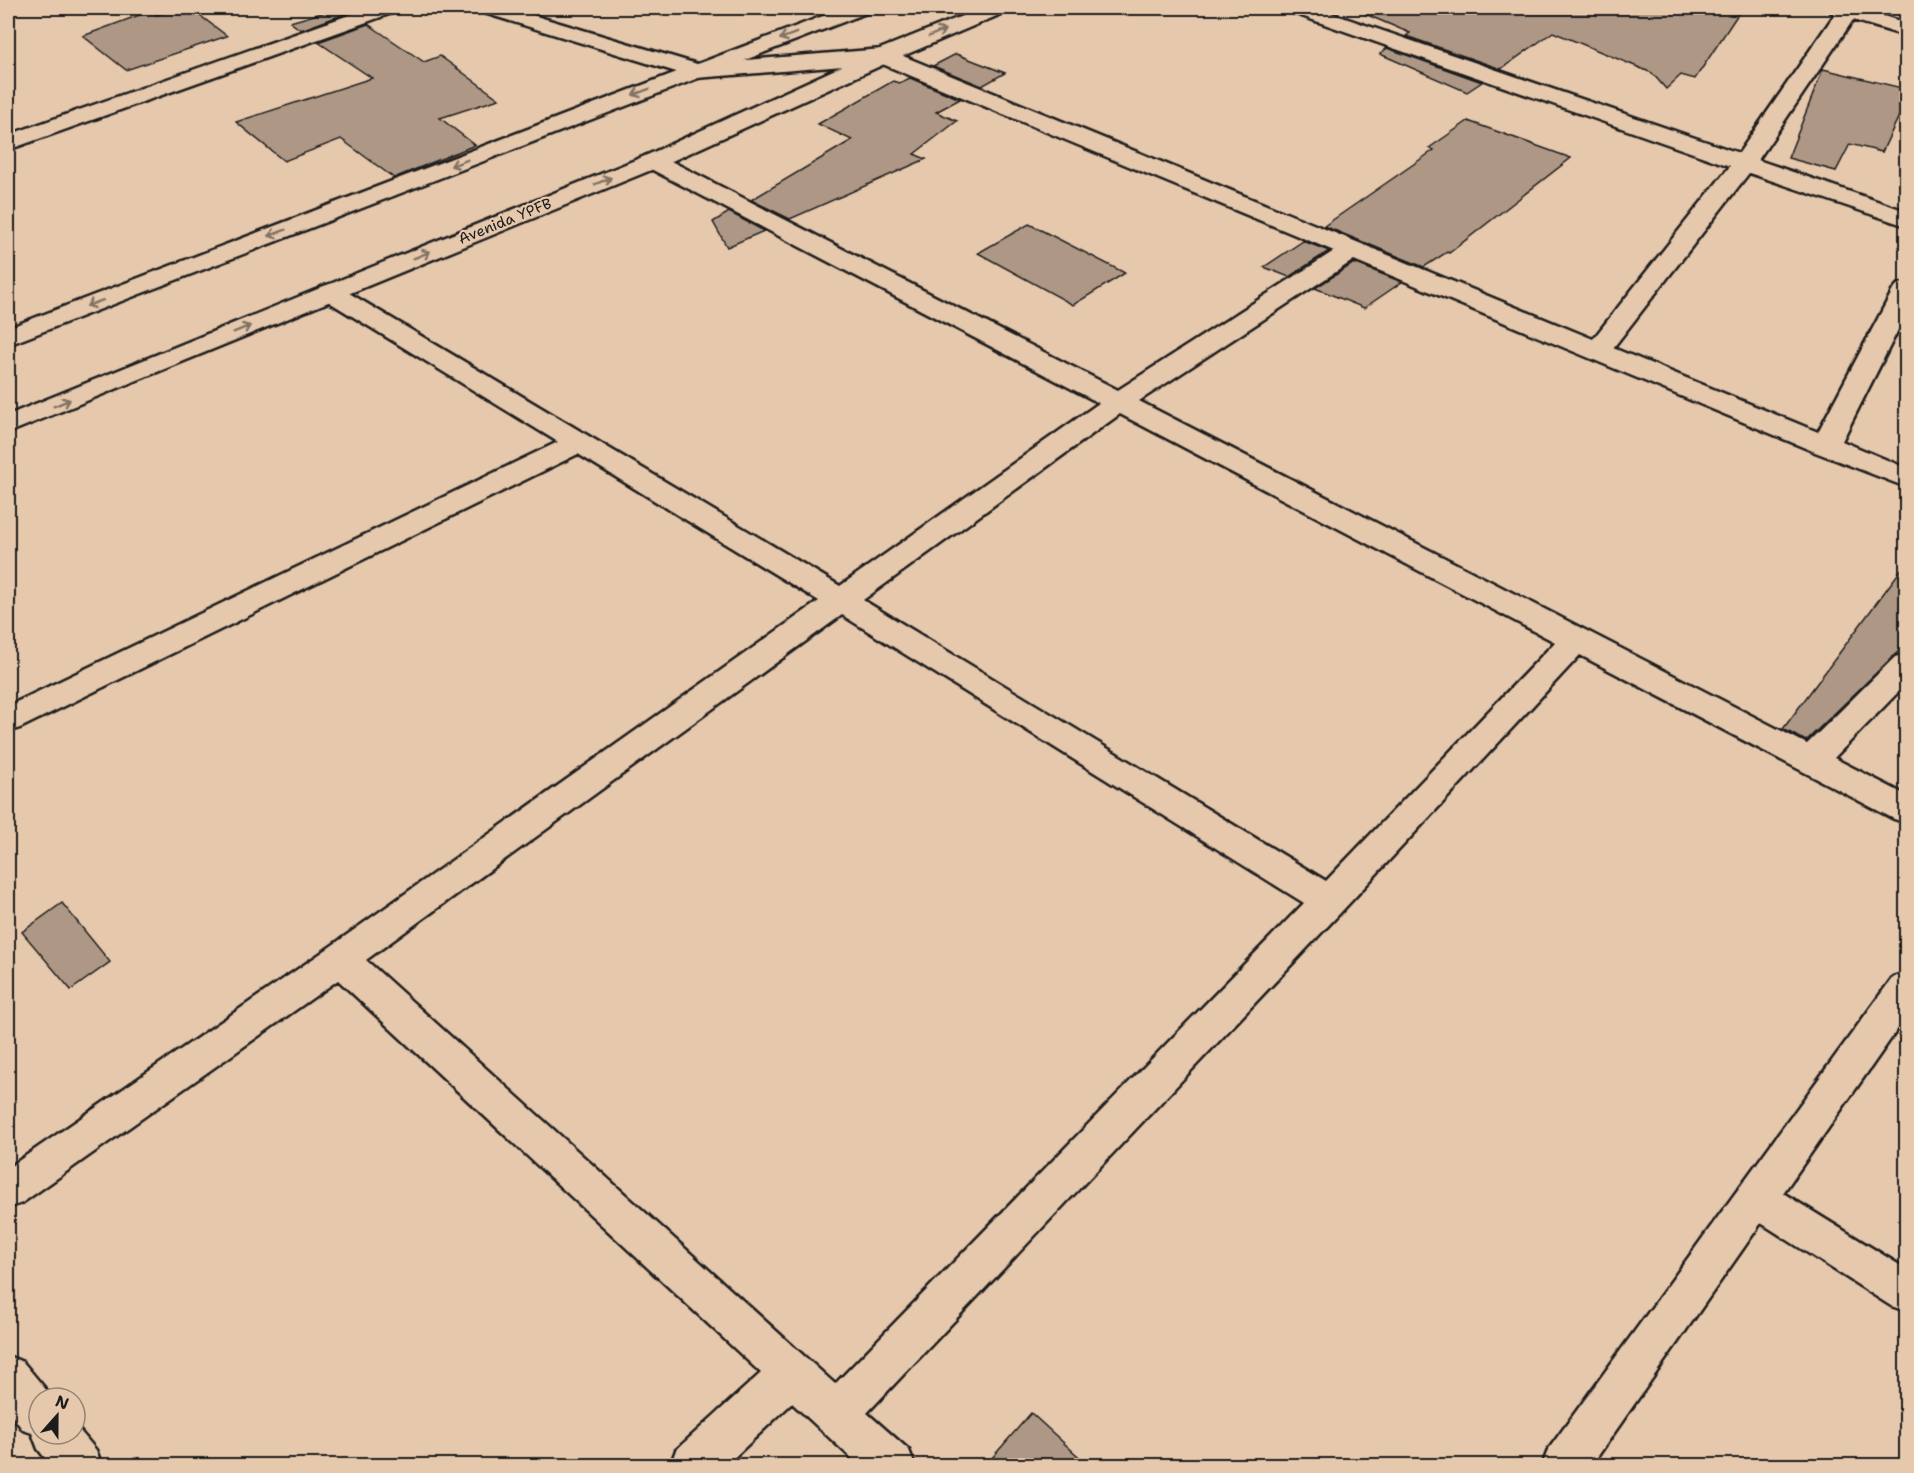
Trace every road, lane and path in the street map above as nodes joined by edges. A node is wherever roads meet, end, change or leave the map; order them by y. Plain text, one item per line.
1 (388, 8) edge
2 (488, 8) edge
3 (862, 8) edge
4 (999, 8) edge
5 (1297, 8) edge
6 (1843, 9) edge
7 (1906, 30) edge
8 (883, 56) junction
9 (696, 71) junction
10 (8, 143) edge
11 (653, 160) junction
12 (1745, 162) junction
13 (1906, 219) edge
14 (1352, 250) junction
15 (1906, 290) edge
16 (330, 292) junction
17 (8, 337) edge
18 (1597, 351) junction
19 (1119, 402) junction
20 (8, 425) edge
21 (579, 443) junction
22 (1825, 446) junction
23 (1906, 478) edge
24 (842, 601) junction
25 (1575, 640) junction
26 (1906, 665) edge
27 (8, 720) edge
28 (1811, 761) junction
29 (1906, 810) edge
30 (1329, 901) junction
31 (340, 959) junction
32 (1906, 988) edge
33 (8, 1190) edge
34 (1756, 1198) junction
35 (1906, 1292) edge
36 (793, 1373) junction
37 (8, 1377) edge
38 (27, 1400) edge
39 (836, 1414) junction
40 (64, 1446) edge
41 (80, 1466) edge
42 (692, 1466) edge
43 (893, 1466) edge
44 (1564, 1466) edge

1 - 10 street
2 - 9 street
3 -> 9 street
8 -> 4 street, Avenida YPFB
5 - 12 street
6 - 7 street
6 - 12 street
8 - 9 street
8 - 11 street, Avenida YPFB
8 - 14 street
9 -> 17 street
16 -> 11 street, Avenida YPFB
11 - 19 street
12 - 13 street
12 - 18 street
14 - 18 street
14 - 19 street
15 - 22 street
20 -> 16 street, Avenida YPFB
16 - 21 street
18 - 22 street
19 - 24 street
19 - 25 street
21 - 24 street
21 - 27 street
22 - 23 street
24 - 30 street
24 - 31 street
25 - 28 street
25 - 30 street
26 - 28 street
28 - 29 street
30 - 39 street
31 - 33 street
31 - 36 street
32 - 34 street
34 - 35 street
34 - 44 street
36 - 39 street
36 - 42 street
37 - 38 street
39 - 43 street
40 - 41 street

